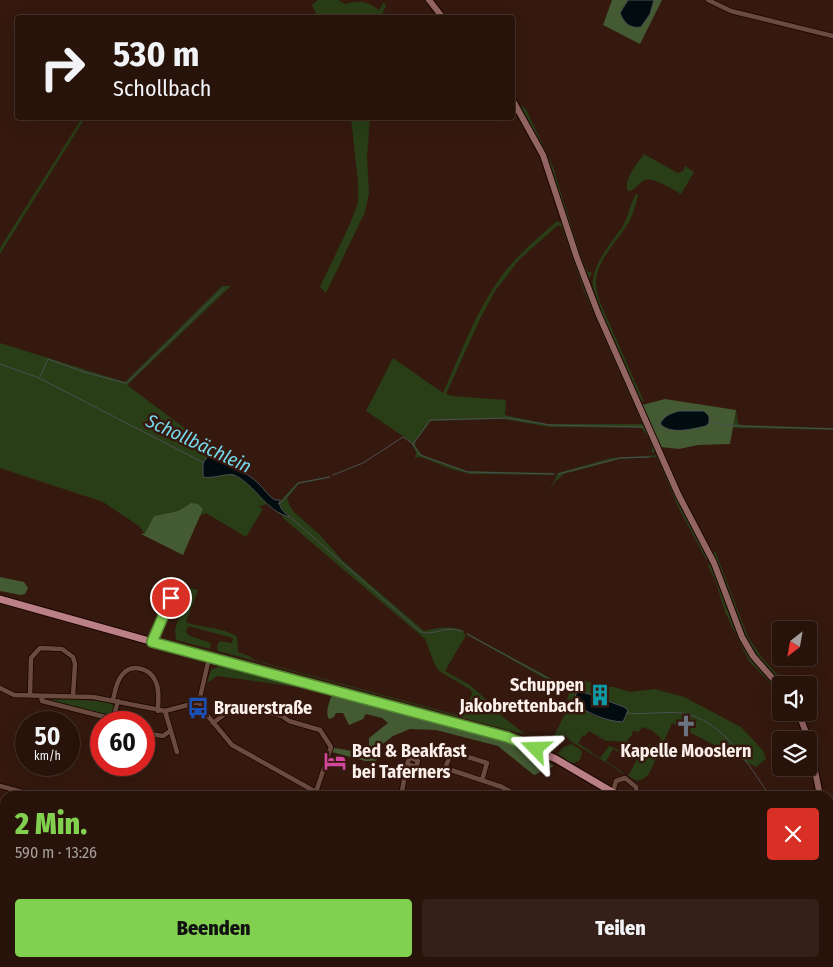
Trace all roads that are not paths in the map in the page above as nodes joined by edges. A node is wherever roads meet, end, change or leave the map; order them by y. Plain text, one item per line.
1 (429, 0) edge
2 (708, 0) edge
3 (441, 15) edge
4 (833, 36) edge
5 (515, 103) edge
6 (160, 589) dead end
7 (0, 599) edge
8 (152, 642) junction
9 (210, 658) junction
10 (772, 678) edge
11 (0, 688) edge
12 (30, 695) junction
13 (41, 696) junction
14 (74, 696) junction
15 (115, 701) junction
16 (199, 702) junction
17 (158, 711) junction
18 (165, 711) junction
19 (213, 723) junction
20 (170, 732) junction
21 (155, 735) edge
22 (177, 752) dead end
23 (446, 768) junction
24 (816, 776) edge
25 (482, 780) junction
26 (0, 786) edge
27 (16, 791) edge
28 (313, 791) edge
29 (319, 791) edge
30 (402, 791) edge
31 (510, 791) edge
32 (611, 791) edge
33 (616, 791) edge
34 (636, 791) edge
35 (819, 791) edge

1 - 3 main road
2 - 4 street
5 - 10 main road
6 - 8 street
7 - 8 main road
8 - 9 main road
9 - 16 street
9 - 32 main road
11 - 12 street
12 - 13 street
12 - 14 street
13 - 14 street
13 - 15 street
14 - 15 street
15 - 17 street
15 - 17 street
16 - 18 street
16 - 19 street
17 - 18 street
18 - 20 street
19 - 28 street
19 - 29 street
20 - 21 street
20 - 22 street
23 - 25 street
23 - 25 street
23 - 30 street
24 - 35 main road
25 - 31 street
26 - 27 street
33 - 34 street

